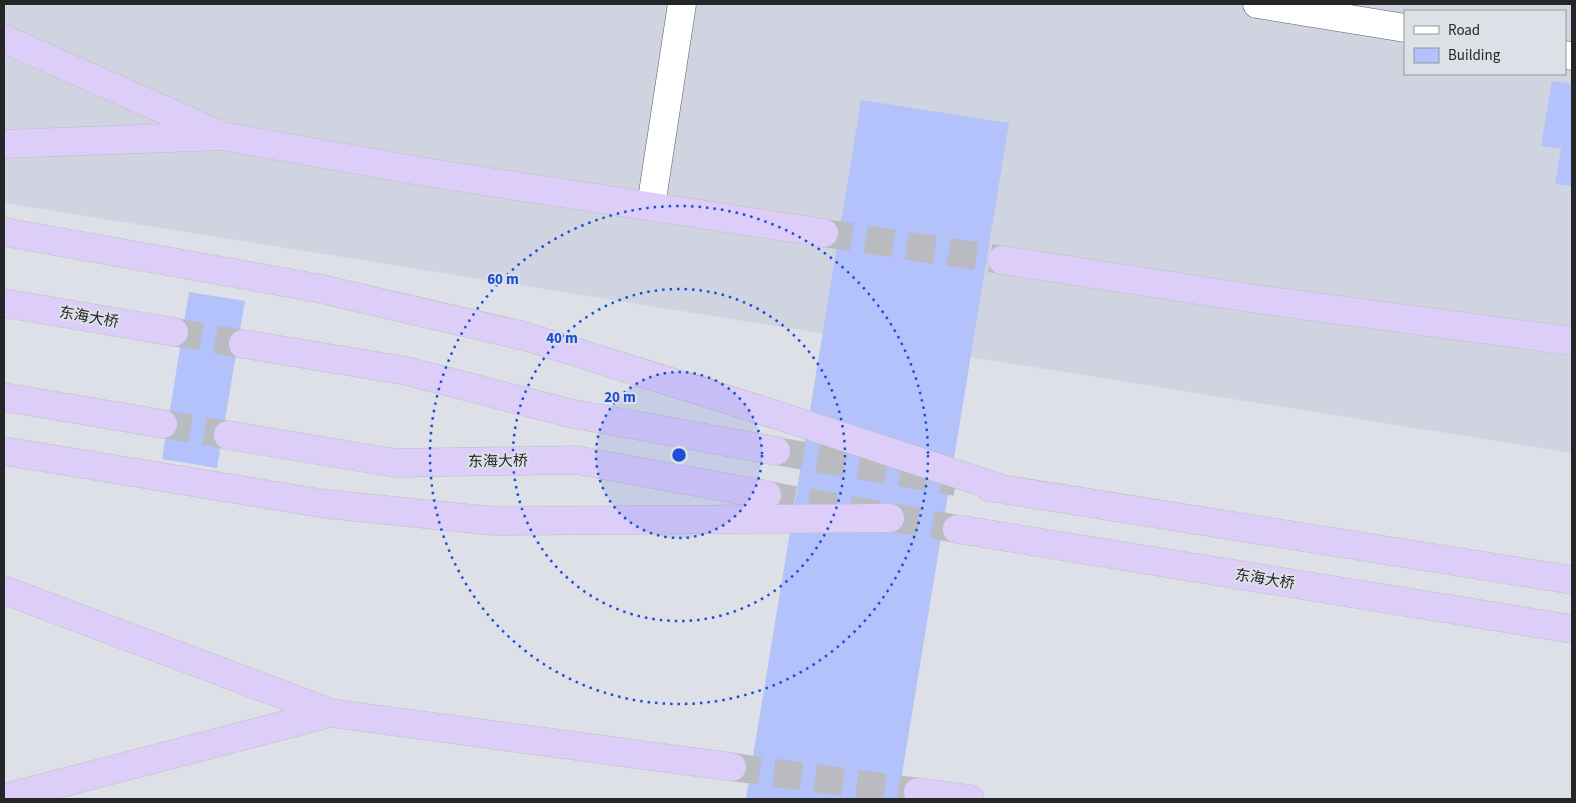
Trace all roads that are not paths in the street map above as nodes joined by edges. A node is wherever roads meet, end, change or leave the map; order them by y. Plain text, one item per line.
1 (682, 4) edge
2 (1258, 4) edge
3 (1404, 28) edge
4 (4, 39) edge
5 (222, 136) junction
6 (4, 144) edge
7 (651, 206) junction
8 (4, 232) edge
9 (824, 233) tunnel mouth
10 (1002, 260) tunnel mouth
11 (4, 303) edge
12 (174, 332) tunnel mouth
13 (1572, 341) edge
14 (243, 344) tunnel mouth
15 (4, 397) edge
16 (163, 424) tunnel mouth
17 (228, 435) tunnel mouth
18 (4, 451) edge
19 (776, 451) tunnel mouth
20 (967, 484) tunnel mouth
21 (1006, 490) junction
22 (767, 496) tunnel mouth
23 (890, 518) dead end
24 (957, 529) tunnel mouth
25 (1572, 580) edge
26 (4, 590) edge
27 (1572, 629) edge
28 (331, 713) junction
29 (732, 767) tunnel mouth
30 (918, 792) tunnel mouth
31 (4, 798) edge
32 (970, 799) edge

1 - 7 lane
2 - 3 lane
4 - 5 highway
5 - 6 highway
5 - 7 highway
7 - 9 highway
8 - 21 highway
10 - 13 highway
11 - 12 highway, 东海大桥
14 - 19 highway
15 - 16 highway
17 - 22 highway, 东海大桥
18 - 23 highway
20 - 21 highway
21 - 25 highway
24 - 27 highway, 东海大桥
26 - 28 highway
28 - 29 highway
28 - 31 highway
30 - 32 highway

